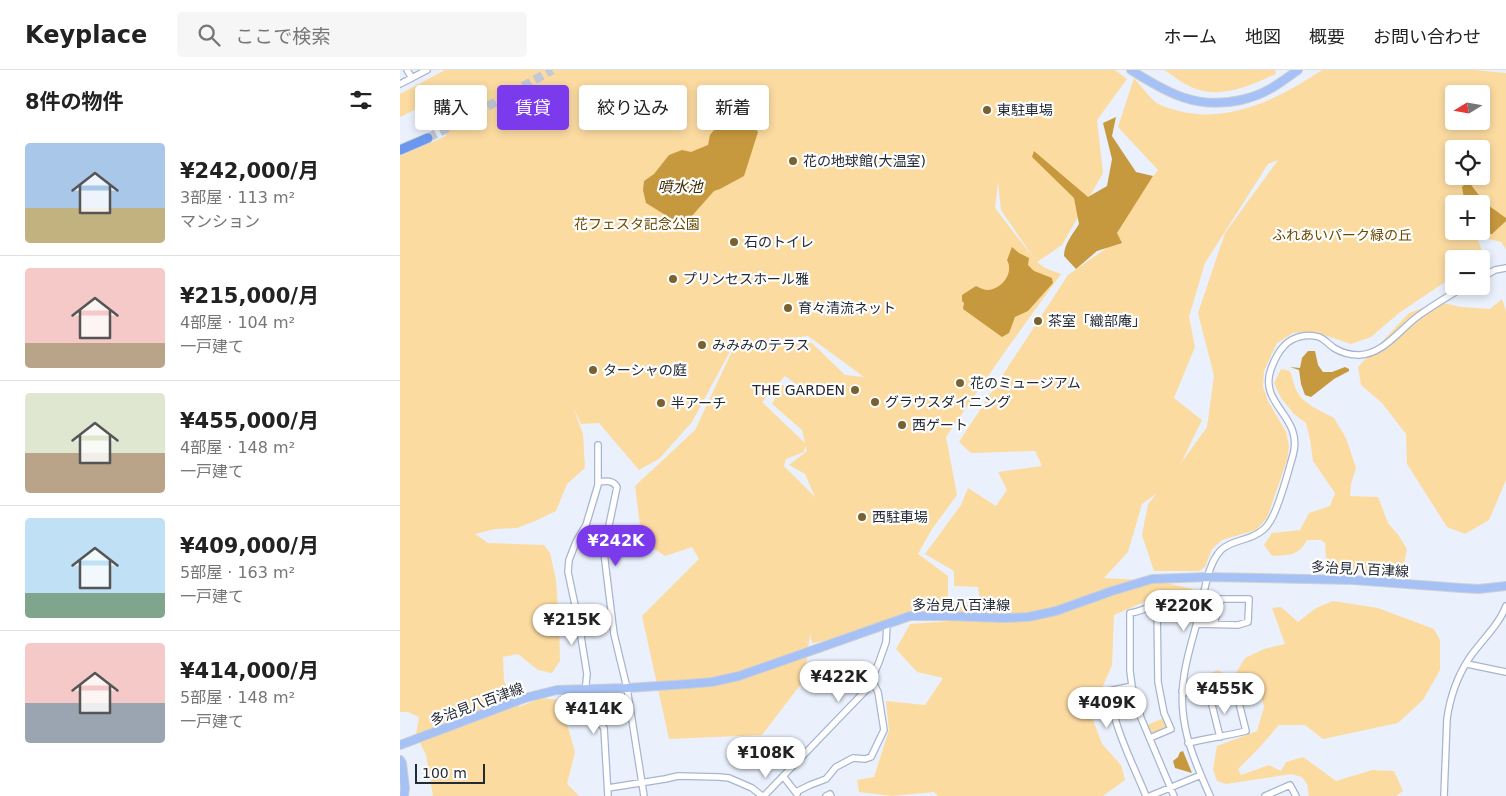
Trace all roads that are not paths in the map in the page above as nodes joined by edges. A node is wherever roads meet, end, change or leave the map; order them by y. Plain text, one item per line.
1 (408, 70) edge
2 (427, 70) edge
3 (1131, 70) edge
4 (1298, 70) edge
5 (412, 78) junction
6 (400, 84) edge
7 (427, 136) tunnel mouth
8 (400, 149) edge
9 (1506, 268) edge
10 (1490, 273) edge
11 (1451, 295) edge
12 (598, 445) dead end
13 (598, 482) junction
14 (1208, 577) junction
15 (1506, 586) edge
16 (1506, 606) edge
17 (887, 624) junction
18 (1197, 624) junction
19 (1214, 624) junction
20 (1467, 664) junction
21 (1506, 672) edge
22 (872, 680) junction
23 (1132, 686) junction
24 (627, 688) junction
25 (584, 689) junction
26 (1182, 691) junction
27 (1210, 697) junction
28 (1220, 737) junction
29 (1150, 738) junction
30 (1188, 744) junction
31 (400, 745) edge
32 (400, 760) edge
33 (1201, 775) junction
34 (783, 776) junction
35 (642, 783) junction
36 (1170, 787) junction
37 (608, 788) junction
38 (797, 794) edge
39 (404, 796) edge
40 (608, 796) edge
41 (644, 796) edge
42 (763, 796) edge
43 (826, 796) edge
44 (831, 796) edge
45 (1148, 796) edge
46 (1174, 796) edge
47 (1210, 796) edge
48 (1266, 796) edge
49 (1296, 796) edge
50 (1444, 796) edge

1 - 5 street
2 - 5 street
3 - 4 main road
5 - 6 street
7 - 8 highway
9 - 10 street
11 - 14 street
12 - 13 street
13 - 24 street
13 - 25 street
14 - 15 main road, 多治見八百津線
14 - 17 main road, 多治見八百津線
14 - 18 street
16 - 20 street
17 - 22 street
17 - 24 main road, 多治見八百津線
18 - 19 street
18 - 26 street
19 - 19 street
20 - 21 street
20 - 50 street
22 - 34 street
22 - 38 street
23 - 29 street
23 - 29 street
23 - 45 street
24 - 25 main road, 多治見八百津線
24 - 35 street
25 - 31 main road, 多治見八百津線
25 - 37 street
26 - 27 street
26 - 30 street
27 - 28 street
27 - 28 street
28 - 30 street
29 - 36 street
30 - 33 street
32 - 39 main road
33 - 36 street
33 - 47 street
34 - 38 street
34 - 42 street
35 - 37 street
35 - 41 street
35 - 42 street
36 - 45 street
36 - 46 street
37 - 40 street
43 - 44 street
48 - 49 street

